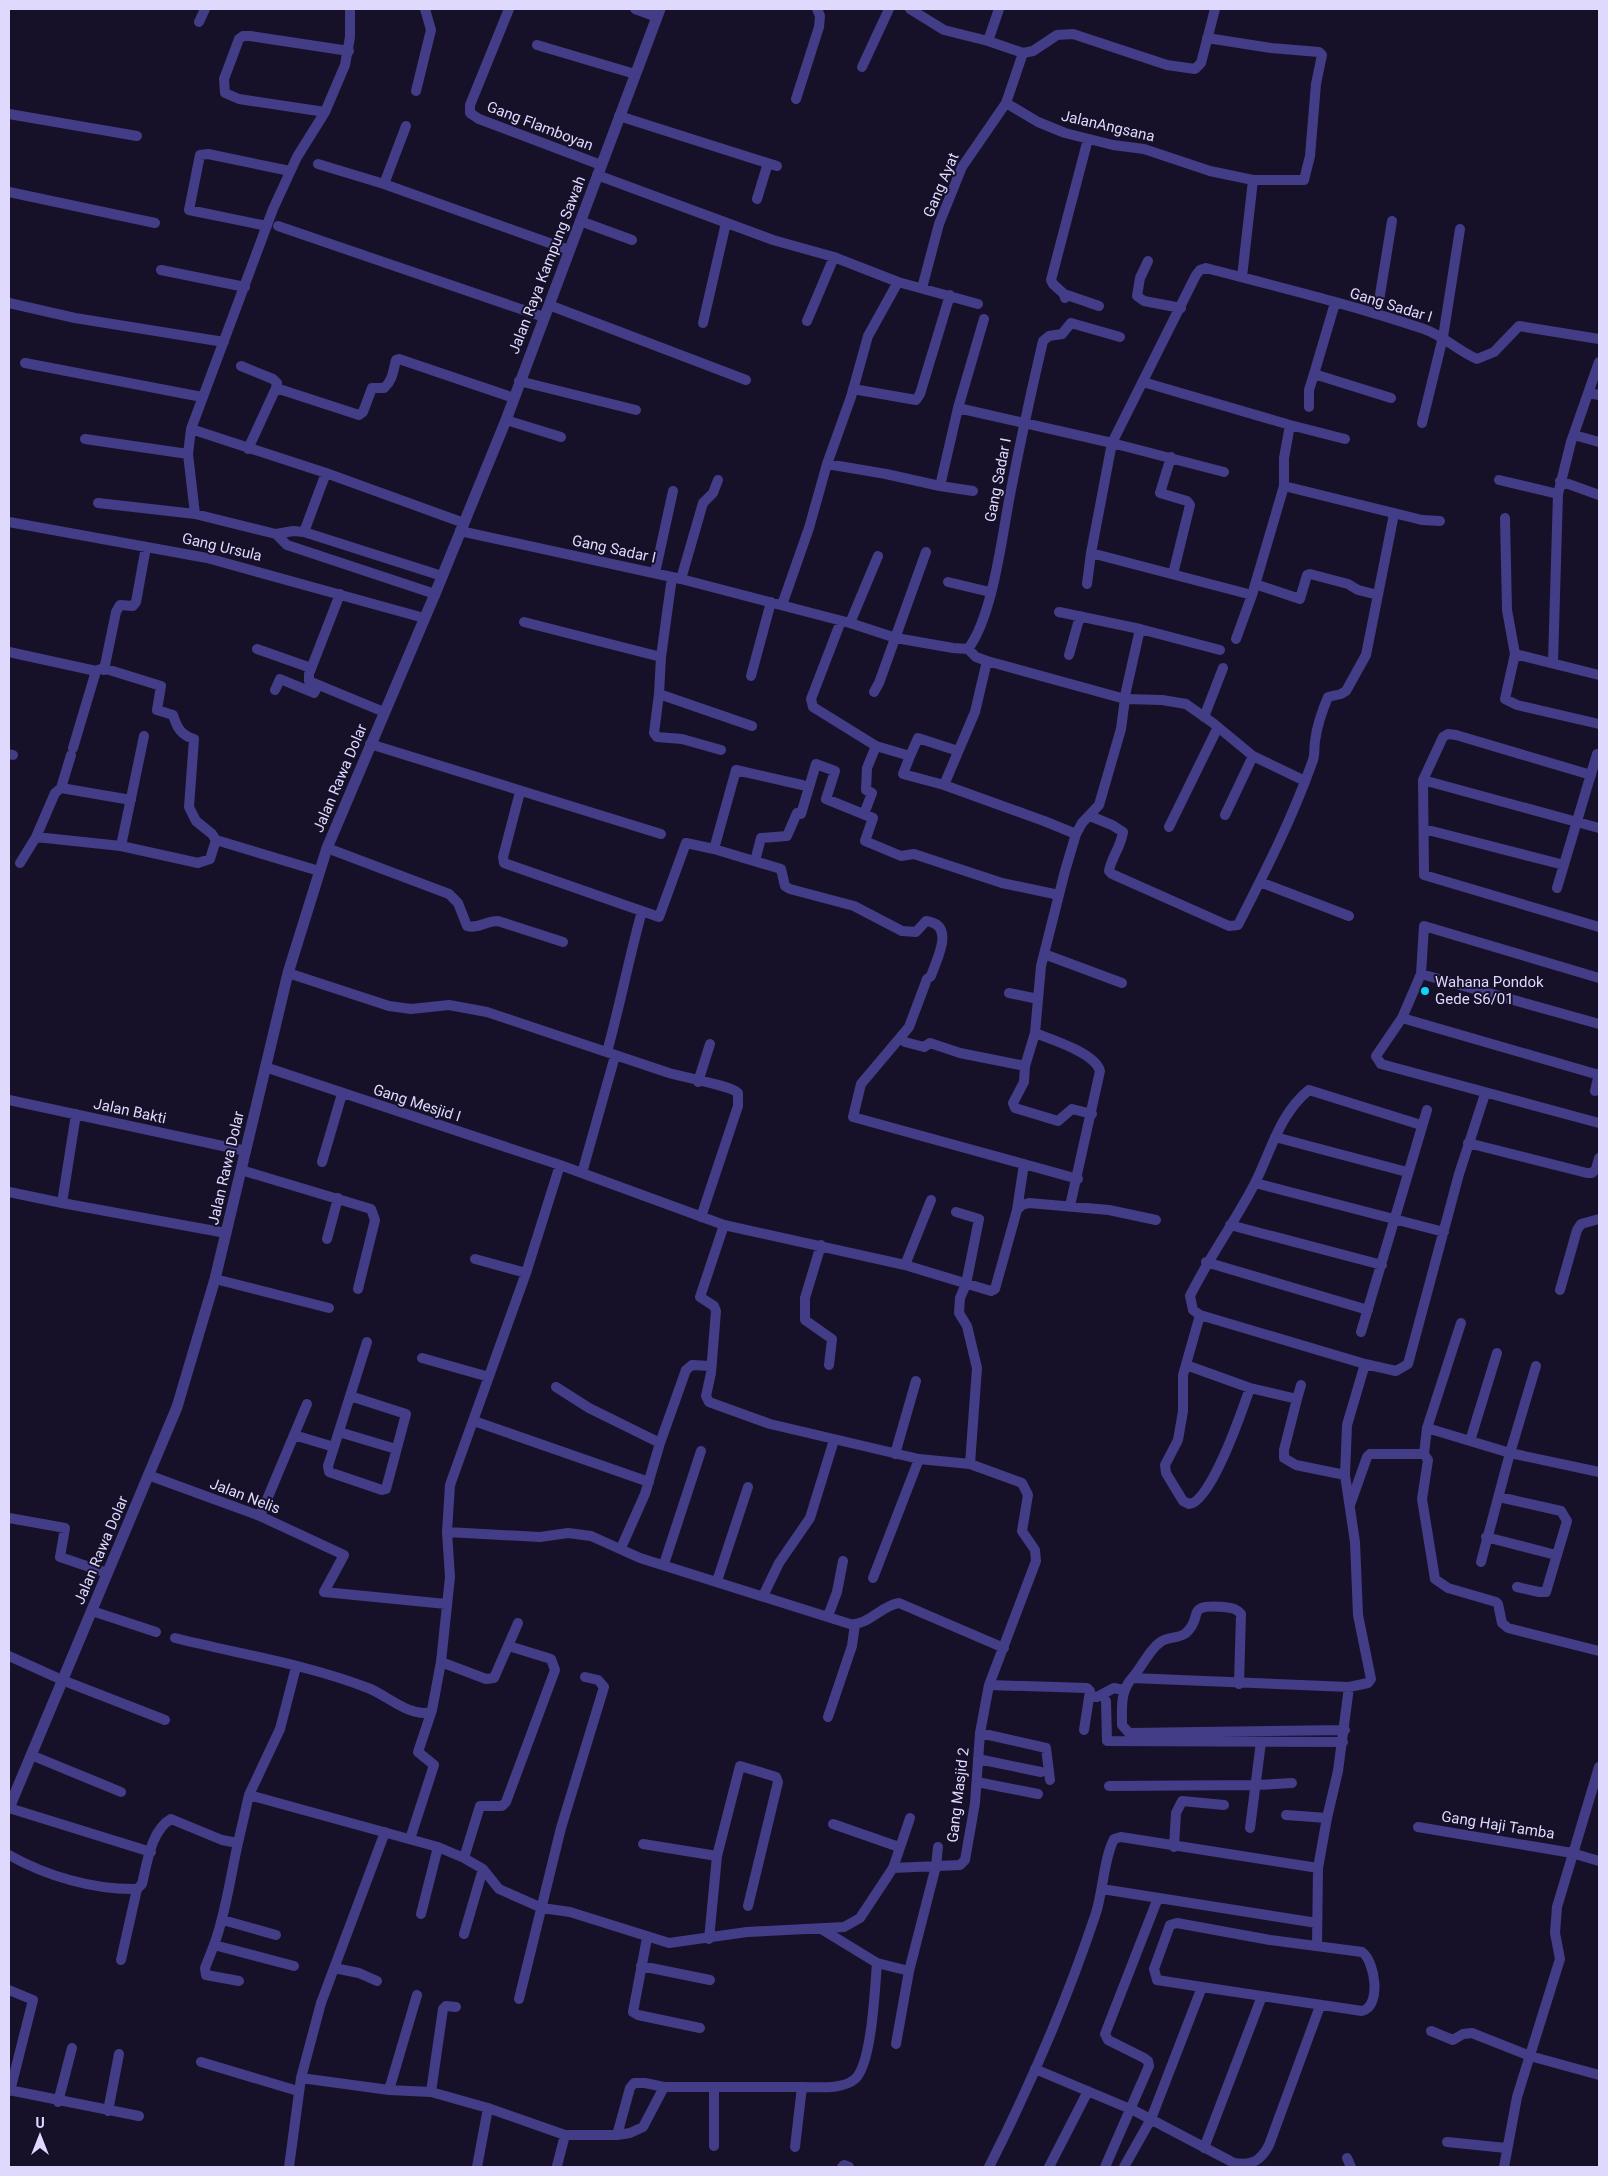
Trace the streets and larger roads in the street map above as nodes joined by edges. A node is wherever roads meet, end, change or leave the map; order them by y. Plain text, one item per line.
1 (205, 9) edge
2 (350, 9) edge
3 (425, 9) edge
4 (509, 9) edge
5 (635, 9) edge
6 (817, 9) edge
7 (889, 9) edge
8 (910, 9) edge
9 (999, 9) edge
10 (1215, 9) edge
11 (658, 13) edge
12 (199, 22) dead end
13 (1206, 38) junction
14 (988, 41) junction
15 (537, 45) dead end
16 (348, 51) junction
17 (1023, 53) junction
18 (862, 67) dead end
19 (635, 74) junction
20 (416, 91) dead end
21 (796, 99) dead end
22 (1006, 104) junction
23 (325, 112) junction
24 (9, 114) edge
25 (619, 116) junction
26 (406, 126) dead end
27 (137, 136) dead end
28 (1088, 139) junction
29 (318, 164) dead end
30 (599, 170) junction
31 (290, 171) junction
32 (1253, 180) junction
33 (384, 184) junction
34 (9, 192) edge
35 (757, 199) dead end
36 (580, 221) junction
37 (1392, 221) dead end
38 (155, 223) dead end
39 (726, 223) junction
40 (267, 226) junction
41 (278, 226) dead end
42 (1460, 229) dead end
43 (632, 240) dead end
44 (569, 250) junction
45 (834, 257) junction
46 (1148, 261) dead end
47 (161, 270) dead end
48 (1242, 277) junction
49 (898, 282) junction
50 (245, 287) junction
51 (922, 288) junction
52 (950, 295) junction
53 (9, 303) edge
54 (1335, 303) junction
55 (978, 304) dead end
56 (549, 305) junction
57 (1099, 306) dead end
58 (1181, 308) junction
59 (1377, 313) junction
60 (544, 317) junction
61 (984, 319) dead end
62 (807, 321) dead end
63 (703, 323) dead end
64 (1120, 337) dead end
65 (1443, 337) junction
66 (1599, 339) edge
67 (224, 342) junction
68 (1599, 362) edge
69 (25, 363) dead end
70 (241, 366) dead end
71 (1314, 374) junction
72 (746, 380) dead end
73 (519, 381) junction
74 (1143, 382) junction
75 (276, 388) junction
76 (853, 389) junction
77 (1589, 392) junction
78 (1599, 395) edge
79 (202, 397) junction
80 (514, 398) junction
81 (1391, 398) dead end
82 (1308, 407) dead end
83 (958, 408) junction
84 (636, 410) dead end
85 (506, 420) junction
86 (1024, 423) junction
87 (1422, 423) dead end
88 (1290, 425) junction
89 (191, 429) junction
90 (1574, 435) junction
91 (85, 438) dead end
92 (561, 438) dead end
93 (1345, 439) dead end
94 (1599, 442) edge
95 (1112, 443) junction
96 (248, 449) junction
97 (188, 454) junction
98 (1171, 457) junction
99 (827, 464) junction
100 (1224, 472) dead end
101 (326, 473) junction
102 (718, 480) dead end
103 (1499, 480) dead end
104 (1560, 481) junction
105 (940, 486) junction
106 (1284, 486) junction
107 (673, 491) dead end
108 (973, 491) dead end
109 (1558, 494) junction
110 (1599, 495) edge
111 (98, 502) dead end
112 (195, 514) junction
113 (1394, 514) junction
114 (1505, 518) dead end
115 (1440, 521) dead end
116 (9, 522) edge
117 (462, 527) junction
118 (304, 532) junction
119 (276, 534) junction
120 (146, 547) junction
121 (926, 552) dead end
122 (1091, 553) junction
123 (878, 556) dead end
124 (655, 573) junction
125 (1174, 574) junction
126 (442, 576) junction
127 (676, 578) junction
128 (948, 582) dead end
129 (1088, 584) dead end
130 (1254, 590) junction
131 (990, 592) junction
132 (340, 594) junction
133 (434, 594) junction
134 (1378, 595) junction
135 (771, 602) junction
136 (782, 605) junction
137 (1060, 612) dead end
138 (1080, 616) junction
139 (424, 618) junction
140 (524, 622) dead end
141 (846, 622) junction
142 (1140, 629) junction
143 (896, 638) junction
144 (1236, 639) dead end
145 (257, 649) dead end
146 (968, 649) junction
147 (1220, 650) dead end
148 (9, 652) edge
149 (1515, 654) junction
150 (1069, 655) dead end
151 (661, 657) junction
152 (986, 661) junction
153 (1554, 663) junction
154 (311, 668) junction
155 (1223, 668) dead end
156 (100, 671) junction
157 (1599, 675) edge
158 (751, 676) dead end
159 (318, 685) junction
160 (275, 690) dead end
161 (874, 692) dead end
162 (659, 694) junction
163 (1125, 698) junction
164 (384, 712) junction
165 (1204, 717) junction
166 (1599, 724) edge
167 (752, 726) dead end
168 (1218, 727) junction
169 (144, 736) dead end
170 (370, 744) junction
171 (876, 746) junction
172 (721, 750) dead end
173 (958, 751) junction
174 (1597, 754) dead end
175 (910, 756) junction
176 (1253, 756) junction
177 (1591, 775) junction
178 (1423, 780) junction
179 (1305, 781) junction
180 (802, 785) dead end
181 (944, 785) junction
182 (61, 788) junction
183 (520, 792) junction
184 (131, 800) junction
185 (864, 814) junction
186 (1090, 816) junction
187 (1225, 816) dead end
188 (1576, 822) junction
189 (1169, 827) dead end
190 (1599, 828) edge
191 (1424, 829) junction
192 (660, 834) dead end
193 (1076, 834) junction
194 (36, 837) junction
195 (216, 840) junction
196 (121, 846) junction
197 (327, 848) junction
198 (714, 849) junction
199 (755, 861) junction
200 (20, 863) dead end
201 (1564, 865) junction
202 (319, 870) junction
203 (1260, 882) junction
204 (1557, 888) dead end
205 (1060, 895) junction
206 (642, 911) junction
207 (1349, 916) dead end
208 (1598, 924) edge
209 (563, 942) dead end
210 (1044, 954) junction
211 (288, 974) junction
212 (1420, 974) junction
213 (1599, 978) edge
214 (1122, 983) dead end
215 (1008, 992) dead end
216 (1038, 999) junction
217 (1402, 1018) junction
218 (1599, 1024) edge
219 (1035, 1033) junction
220 (900, 1038) junction
221 (710, 1044) dead end
222 (611, 1054) junction
223 (1025, 1066) junction
224 (265, 1067) junction
225 (1599, 1074) edge
226 (698, 1082) junction
227 (1594, 1091) dead end
228 (342, 1094) junction
229 (1485, 1094) junction
230 (9, 1100) edge
231 (1427, 1110) dead end
232 (76, 1114) junction
233 (1092, 1114) junction
234 (1599, 1124) edge
235 (1421, 1125) junction
236 (1275, 1137) junction
237 (1468, 1143) junction
238 (246, 1151) junction
239 (1599, 1158) edge
240 (322, 1162) dead end
241 (1024, 1164) junction
242 (560, 1165) junction
243 (241, 1170) junction
244 (1407, 1172) junction
245 (582, 1173) junction
246 (1078, 1179) junction
247 (1255, 1182) junction
248 (9, 1192) edge
249 (338, 1198) junction
250 (931, 1200) dead end
251 (62, 1203) junction
252 (1070, 1206) junction
253 (1017, 1210) junction
254 (956, 1212) dead end
255 (701, 1217) junction
256 (1599, 1219) edge
257 (1156, 1220) dead end
258 (1396, 1220) junction
259 (724, 1225) junction
260 (1230, 1225) junction
261 (1444, 1232) junction
262 (226, 1233) junction
263 (327, 1239) dead end
264 (821, 1245) junction
265 (475, 1259) dead end
266 (1206, 1262) junction
267 (905, 1265) junction
268 (1382, 1265) junction
269 (526, 1273) junction
270 (215, 1279) junction
271 (966, 1284) junction
272 (358, 1289) dead end
273 (1560, 1290) dead end
274 (329, 1308) dead end
275 (1368, 1310) junction
276 (1200, 1315) junction
277 (1461, 1323) dead end
278 (1361, 1332) dead end
279 (367, 1342) dead end
280 (1497, 1353) dead end
281 (422, 1358) dead end
282 (1365, 1364) junction
283 (829, 1365) dead end
284 (1186, 1365) junction
285 (710, 1366) junction
286 (1536, 1366) dead end
287 (489, 1377) junction
288 (916, 1381) dead end
289 (1301, 1385) dead end
290 (556, 1387) dead end
291 (1250, 1388) junction
292 (350, 1396) junction
293 (1297, 1399) junction
294 (307, 1404) dead end
295 (474, 1421) junction
296 (1428, 1428) junction
297 (339, 1432) junction
298 (294, 1435) junction
299 (834, 1440) junction
300 (1470, 1441) junction
301 (660, 1443) junction
302 (334, 1447) junction
303 (396, 1449) junction
304 (701, 1451) dead end
305 (1510, 1453) junction
306 (894, 1454) junction
307 (1424, 1454) junction
308 (919, 1459) junction
309 (970, 1464) junction
310 (1599, 1472) edge
311 (148, 1475) junction
312 (1345, 1475) junction
313 (649, 1482) junction
314 (748, 1487) dead end
315 (1499, 1496) junction
316 (1349, 1508) junction
317 (260, 1516) junction
318 (9, 1518) edge
319 (447, 1532) junction
320 (1486, 1537) junction
321 (621, 1548) junction
322 (1556, 1555) junction
323 (843, 1561) dead end
324 (1481, 1562) dead end
325 (664, 1564) junction
326 (107, 1573) junction
327 (873, 1578) dead end
328 (717, 1581) junction
329 (1517, 1587) dead end
330 (763, 1596) junction
331 (446, 1604) junction
332 (92, 1611) junction
333 (828, 1616) junction
334 (518, 1623) dead end
335 (855, 1624) junction
336 (156, 1632) dead end
337 (175, 1638) dead end
338 (509, 1646) junction
339 (1004, 1648) junction
340 (1599, 1651) edge
341 (9, 1656) edge
342 (441, 1662) junction
343 (296, 1667) junction
344 (585, 1677) dead end
345 (1132, 1678) junction
346 (62, 1680) junction
347 (1240, 1684) junction
348 (989, 1685) junction
349 (1358, 1685) junction
350 (1123, 1690) junction
351 (1091, 1696) junction
352 (1106, 1700) dead end
353 (431, 1712) junction
354 (828, 1718) dead end
355 (165, 1720) dead end
356 (1084, 1730) dead end
357 (1345, 1730) junction
358 (980, 1733) junction
359 (1261, 1742) junction
360 (1343, 1742) junction
361 (31, 1755) junction
362 (978, 1759) junction
363 (1599, 1767) edge
364 (1041, 1772) dead end
365 (1050, 1780) dead end
366 (977, 1782) junction
367 (1292, 1783) dead end
368 (1257, 1785) junction
369 (1109, 1786) dead end
370 (121, 1792) dead end
371 (1038, 1794) dead end
372 (249, 1795) junction
373 (1224, 1805) dead end
374 (9, 1806) edge
375 (1286, 1816) dead end
376 (910, 1818) dead end
377 (1327, 1818) junction
378 (833, 1824) dead end
379 (1418, 1827) dead end
380 (1250, 1828) dead end
381 (385, 1832) junction
382 (410, 1839) junction
383 (238, 1844) junction
384 (643, 1844) dead end
385 (438, 1847) junction
386 (899, 1847) junction
387 (938, 1847) dead end
388 (1174, 1847) junction
389 (151, 1852) junction
390 (1572, 1853) junction
391 (9, 1855) edge
392 (717, 1856) junction
393 (464, 1858) junction
394 (1599, 1861) edge
395 (936, 1866) junction
396 (893, 1868) junction
397 (1318, 1868) junction
398 (483, 1869) junction
399 (137, 1889) junction
400 (1102, 1889) junction
401 (1158, 1898) junction
402 (748, 1906) dead end
403 (542, 1908) junction
404 (421, 1914) dead end
405 (223, 1920) junction
406 (1317, 1923) junction
407 (823, 1930) junction
408 (464, 1934) dead end
409 (276, 1935) dead end
410 (647, 1938) junction
411 (709, 1939) junction
412 (214, 1945) junction
413 (1317, 1946) junction
414 (121, 1960) dead end
415 (877, 1963) junction
416 (294, 1966) dead end
417 (641, 1966) junction
418 (334, 1968) junction
419 (909, 1971) junction
420 (710, 1980) dead end
421 (239, 1981) dead end
422 (377, 1981) dead end
423 (1202, 1986) junction
424 (9, 1990) edge
425 (417, 1995) dead end
426 (1262, 1996) junction
427 (519, 1999) dead end
428 (1320, 2006) junction
429 (456, 2007) dead end
430 (700, 2028) dead end
431 (1431, 2031) dead end
432 (896, 2044) dead end
433 (72, 2048) dead end
434 (119, 2054) dead end
435 (1530, 2056) junction
436 (201, 2062) dead end
437 (1035, 2069) junction
438 (1599, 2075) edge
439 (301, 2078) junction
440 (664, 2087) junction
441 (714, 2087) junction
442 (802, 2087) junction
443 (389, 2090) junction
444 (9, 2091) edge
445 (298, 2091) junction
446 (1088, 2091) junction
447 (431, 2092) junction
448 (58, 2102) junction
449 (488, 2108) junction
450 (1134, 2110) junction
451 (108, 2111) junction
452 (139, 2116) dead end
453 (1148, 2117) junction
454 (565, 2135) junction
455 (617, 2135) junction
456 (1447, 2142) dead end
457 (714, 2146) dead end
458 (795, 2147) dead end
459 (1204, 2148) junction
460 (1506, 2148) junction
461 (1234, 2165) edge
462 (557, 2166) dead end
463 (289, 2167) edge
464 (477, 2167) edge
465 (842, 2167) edge
466 (849, 2167) edge
467 (989, 2167) edge
468 (1049, 2167) edge
469 (1105, 2167) edge
470 (1124, 2167) edge
471 (1504, 2167) edge

1 - 12 street
2 - 16 street
3 - 20 street
4 - 30 street, Gang Flamboyan
5 - 11 street
6 - 21 street
7 - 18 street
8 - 14 street
9 - 14 street
10 - 13 street
11 - 19 street, Jalan Raya Kampung Sawah
13 - 17 street
13 - 32 street, JalanAngsana
14 - 17 street
15 - 19 street
16 - 23 street
16 - 23 street
17 - 22 street
19 - 25 street, Jalan Raya Kampung Sawah
22 - 28 street, JalanAngsana
22 - 51 street, Gang Ayat
23 - 31 street
24 - 27 street
25 - 30 street, Jalan Raya Kampung Sawah
25 - 35 street
26 - 33 street
28 - 32 street, JalanAngsana
28 - 57 street
29 - 33 street
30 - 36 street, Jalan Raya Kampung Sawah
30 - 39 street, Gang Flamboyan
31 - 40 street
31 - 40 street
32 - 48 street
33 - 44 street
34 - 38 street
36 - 43 street
36 - 44 street, Jalan Raya Kampung Sawah
37 - 59 street
39 - 45 street, Gang Flamboyan
39 - 63 street
40 - 50 street
41 - 60 street
42 - 65 street
44 - 56 street, Jalan Raya Kampung Sawah
45 - 49 street, Gang Flamboyan
45 - 62 street
46 - 58 street
47 - 50 street
48 - 54 street, Gang Sadar I
48 - 58 street, Gang Sadar I
49 - 51 street, Gang Flamboyan
49 - 76 street
50 - 67 street
51 - 52 street, Gang Flamboyan
52 - 55 street, Gang Flamboyan
52 - 76 street
53 - 67 street
54 - 59 street, Gang Sadar I
54 - 71 street
56 - 60 street, Jalan Raya Kampung Sawah
56 - 72 street
58 - 74 street, Gang Sadar I
59 - 65 street, Gang Sadar I
60 - 73 street, Jalan Raya Kampung Sawah
61 - 83 street
64 - 86 street
65 - 66 street, Gang Sadar I
65 - 87 street
67 - 79 street
68 - 77 street
69 - 79 street
70 - 75 street
71 - 81 street
71 - 82 street
73 - 80 street, Jalan Raya Kampung Sawah
73 - 84 street
74 - 88 street
74 - 95 street, Gang Sadar I
75 - 80 street
75 - 96 street
76 - 99 street
77 - 78 street
77 - 90 street
79 - 89 street
80 - 85 street, Jalan Raya Kampung Sawah
83 - 86 street
83 - 105 street
85 - 92 street
85 - 117 street, Jalan Raya Kampung Sawah
86 - 95 street, Gang Sadar I
86 - 131 street, Gang Sadar I
88 - 93 street
88 - 106 street
89 - 96 street, Gang Sadar I
89 - 97 street
90 - 94 street
90 - 104 street
91 - 97 street
95 - 98 street
95 - 122 street
96 - 101 street, Gang Sadar I
97 - 112 street
98 - 100 street
98 - 125 street
99 - 105 street
99 - 136 street
101 - 117 street, Gang Sadar I
101 - 118 street
102 - 127 street
103 - 109 street
104 - 109 street
104 - 110 street
105 - 108 street
106 - 113 street
106 - 130 street
107 - 124 street
109 - 153 street
111 - 112 street
112 - 119 street
113 - 115 street
113 - 134 street
114 - 149 street
116 - 120 street, Gang Ursula
117 - 124 street, Gang Sadar I
117 - 126 street, Jalan Rawa Dolar
118 - 119 street
118 - 126 street
119 - 133 street
120 - 132 street, Gang Ursula
120 - 156 street
121 - 143 street
122 - 125 street
122 - 129 street
123 - 141 street
124 - 127 street, Gang Sadar I
125 - 130 street
126 - 133 street, Jalan Rawa Dolar
127 - 135 street, Gang Sadar I
127 - 151 street
128 - 131 street
130 - 134 street
130 - 144 street
131 - 146 street, Gang Sadar I
132 - 139 street, Gang Ursula
132 - 154 street
133 - 139 street, Jalan Rawa Dolar
134 - 179 street
135 - 136 street, Gang Sadar I
135 - 158 street
136 - 141 street, Gang Sadar I
137 - 138 street
138 - 142 street
138 - 150 street
139 - 164 street, Jalan Rawa Dolar
140 - 151 street
141 - 143 street, Gang Sadar I
141 - 171 street
142 - 147 street
142 - 163 street
143 - 146 street, Gang Sadar I
143 - 161 street
145 - 154 street
146 - 152 street
148 - 156 street
149 - 153 street
149 - 166 street
151 - 162 street
152 - 163 street
152 - 173 street
153 - 157 street
154 - 159 street
155 - 165 street
156 - 182 street
156 - 195 street
159 - 160 street
159 - 164 street
162 - 167 street
162 - 172 street
163 - 165 street
163 - 186 street
164 - 170 street, Jalan Rawa Dolar
165 - 168 street
168 - 176 street
168 - 189 street
169 - 184 street
170 - 183 street
170 - 197 street, Jalan Rawa Dolar
171 - 175 street
171 - 185 street
173 - 175 street
173 - 181 street
174 - 177 street
175 - 181 street
176 - 179 street
176 - 187 street
177 - 178 street
177 - 188 street
178 - 188 street
178 - 191 street
179 - 203 street
180 - 198 street
181 - 193 street
182 - 184 street
182 - 194 street
183 - 192 street
183 - 206 street
184 - 196 street
185 - 199 street
185 - 205 street
186 - 193 street
186 - 203 street
188 - 190 street
188 - 201 street
191 - 201 street
191 - 208 street
193 - 205 street
194 - 196 street
194 - 200 street
195 - 196 street
195 - 202 street
197 - 202 street, Jalan Rawa Dolar
197 - 209 street
198 - 199 street
198 - 206 street
199 - 220 street
201 - 204 street
202 - 211 street, Jalan Rawa Dolar
203 - 207 street
205 - 210 street
206 - 222 street
210 - 214 street
210 - 216 street
211 - 222 street
211 - 224 street, Jalan Rawa Dolar
212 - 213 street
212 - 217 street
212 - 218 street
215 - 216 street
216 - 219 street
217 - 225 street
217 - 229 street
219 - 223 street
219 - 233 street
220 - 223 street
220 - 241 street
221 - 226 street
222 - 226 street
222 - 245 street
223 - 233 street
224 - 228 street, Gang Mesjid I
224 - 238 street, Jalan Rawa Dolar
225 - 227 street
226 - 255 street
228 - 240 street
228 - 242 street, Gang Mesjid I
229 - 234 street
229 - 237 street
230 - 232 street, Jalan Bakti
231 - 235 street
232 - 238 street, Jalan Bakti
232 - 251 street
233 - 246 street
235 - 236 street
235 - 244 street
236 - 244 street
236 - 247 street
237 - 239 street
237 - 261 street
238 - 243 street, Jalan Rawa Dolar
241 - 246 street
241 - 253 street
242 - 245 street, Gang Mesjid I
242 - 269 street
243 - 249 street
243 - 262 street, Jalan Rawa Dolar
244 - 258 street
245 - 255 street, Gang Mesjid I
246 - 252 street
247 - 258 street
247 - 260 street
248 - 251 street
249 - 263 street
249 - 272 street
250 - 267 street
251 - 262 street
252 - 253 street
252 - 257 street
253 - 271 street, Gang Mesjid I
254 - 271 street
255 - 259 street, Gang Mesjid I
256 - 273 street
258 - 261 street
258 - 268 street
259 - 264 street, Gang Mesjid I
259 - 285 street
260 - 266 street
260 - 268 street
261 - 282 street
262 - 270 street, Jalan Rawa Dolar
264 - 267 street, Gang Mesjid I
264 - 283 street
265 - 269 street
266 - 275 street
266 - 276 street
267 - 271 street, Gang Mesjid I
268 - 275 street
269 - 287 street
270 - 274 street
270 - 311 street, Jalan Rawa Dolar
271 - 309 street
275 - 278 street
276 - 282 street
276 - 284 street
277 - 296 street
279 - 292 street
280 - 300 street
281 - 287 street
282 - 312 street
284 - 291 street
284 - 291 street
285 - 299 street, Gang Masjid 2
285 - 301 street
286 - 305 street
287 - 295 street
288 - 306 street
289 - 293 street
290 - 301 street
291 - 293 street
292 - 297 street
292 - 303 street
293 - 312 street
294 - 298 street
295 - 313 street
295 - 319 street
296 - 300 street
296 - 307 street
297 - 302 street
297 - 303 street
298 - 302 street
298 - 317 street
299 - 306 street, Gang Masjid 2
299 - 330 street
300 - 305 street
301 - 313 street
302 - 303 street
304 - 325 street
305 - 310 street
305 - 315 street
306 - 308 street, Gang Masjid 2
307 - 316 street
307 - 340 street
308 - 309 street, Gang Masjid 2
308 - 327 street
309 - 339 street, Gang Masjid 2
311 - 317 street, Jalan Nelis
311 - 326 street, Jalan Rawa Dolar
312 - 316 street
313 - 321 street
314 - 328 street
315 - 320 street
315 - 322 street
316 - 349 street
317 - 331 street, Jalan Nelis
318 - 326 street
319 - 321 street
319 - 331 street
320 - 322 street
320 - 324 street
321 - 325 street
322 - 329 street
323 - 333 street
325 - 328 street
326 - 332 street, Jalan Rawa Dolar
328 - 330 street
330 - 333 street
331 - 342 street
332 - 336 street
332 - 346 street, Jalan Rawa Dolar
333 - 335 street
334 - 338 street
335 - 339 street
335 - 354 street
337 - 343 street
338 - 342 street
338 - 393 street
339 - 348 street, Gang Masjid 2
341 - 346 street
342 - 353 street
343 - 353 street
343 - 372 street
344 - 403 street
345 - 347 street
345 - 347 street
345 - 350 street
346 - 355 street
346 - 361 street, Jalan Rawa Dolar
347 - 349 street
348 - 351 street
348 - 358 street, Gang Masjid 2
349 - 357 street
350 - 351 street
350 - 357 street
351 - 356 street
352 - 359 street
353 - 382 street
357 - 360 street
358 - 362 street, Gang Masjid 2
358 - 365 street
359 - 360 street
359 - 368 street
360 - 377 street
361 - 370 street
361 - 374 street, Jalan Rawa Dolar
362 - 364 street
362 - 366 street, Gang Masjid 2
363 - 390 street
366 - 371 street
366 - 395 street, Gang Masjid 2
367 - 368 street
368 - 369 street
368 - 380 street
372 - 381 street
372 - 383 street
373 - 388 street
374 - 389 street
375 - 377 street
376 - 386 street
377 - 397 street
378 - 386 street
379 - 390 street, Gang Haji Tamba
381 - 382 street
381 - 418 street
382 - 385 street
383 - 389 street
383 - 405 street
384 - 392 street
385 - 393 street
385 - 404 street
386 - 396 street
387 - 395 street
388 - 397 street
388 - 400 street
389 - 399 street
390 - 394 street, Gang Haji Tamba
390 - 435 street
391 - 399 street
392 - 402 street
392 - 411 street
393 - 398 street
395 - 396 street, Gang Masjid 2
395 - 419 street
396 - 407 street
397 - 406 street
398 - 403 street
398 - 408 street
399 - 414 street
400 - 401 street
400 - 437 street
401 - 406 street
401 - 450 street
403 - 410 street
403 - 427 street
405 - 409 street
405 - 412 street
406 - 413 street
407 - 411 street
407 - 415 street
410 - 411 street
410 - 417 street
412 - 416 street
412 - 421 street
413 - 423 street
413 - 428 street
415 - 419 street
415 - 442 street
417 - 420 street
417 - 430 street
418 - 422 street
418 - 439 street
419 - 432 street
423 - 426 street
423 - 453 street
424 - 444 street
425 - 443 street
426 - 428 street
426 - 459 street
428 - 461 street
429 - 447 street
431 - 435 street
433 - 448 street
434 - 451 street
435 - 438 street
435 - 460 street
436 - 445 street
437 - 446 street
437 - 467 street
439 - 443 street
439 - 445 street
440 - 441 street
440 - 455 street
440 - 455 street
441 - 442 street
441 - 457 street
442 - 458 street
443 - 447 street
444 - 448 street
445 - 463 street
446 - 450 street
446 - 468 street
447 - 449 street
448 - 451 street
449 - 454 street
449 - 464 street
450 - 453 street
450 - 469 street
451 - 452 street
453 - 459 street
453 - 470 street
454 - 455 street
454 - 462 street
456 - 460 street
459 - 461 street
460 - 471 street
465 - 466 street

